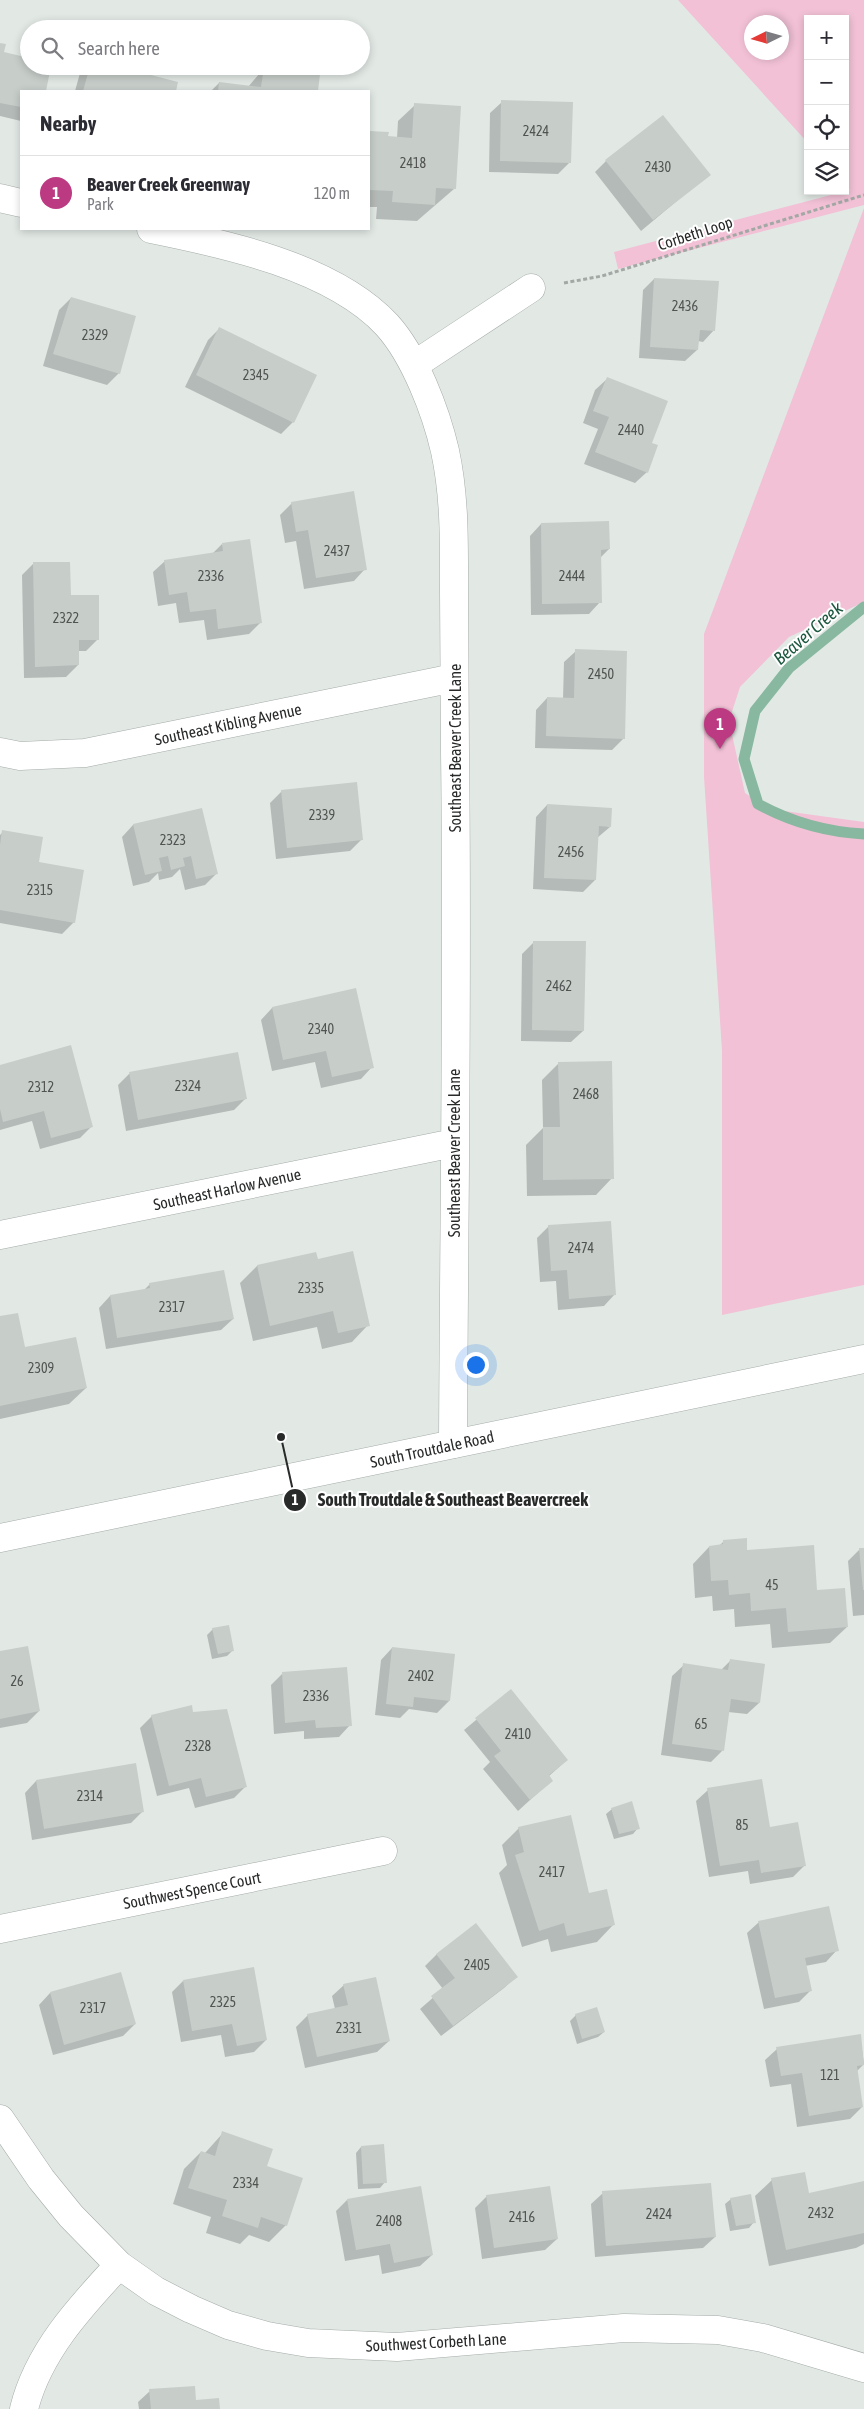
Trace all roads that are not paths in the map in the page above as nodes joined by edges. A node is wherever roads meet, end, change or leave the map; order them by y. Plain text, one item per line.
1 (0, 198) edge
2 (20, 202) edge
3 (156, 230) edge
4 (531, 288) road end
5 (414, 365) junction
6 (454, 678) junction
7 (0, 752) edge
8 (454, 1143) junction
9 (0, 1236) edge
10 (864, 1359) edge
11 (453, 1444) junction
12 (0, 1538) edge
13 (383, 1851) dead end
14 (0, 1929) edge
15 (0, 2119) edge
16 (119, 2265) junction
17 (864, 2368) edge
18 (24, 2409) edge

1 - 2 street
3 - 5 street, Southeast Beaver Creek Lane
4 - 5 street
5 - 6 street, Southeast Beaver Creek Lane
6 - 7 street, Southeast Kibling Avenue
6 - 8 street, Southeast Beaver Creek Lane
8 - 9 street, Southeast Harlow Avenue
8 - 11 street, Southeast Beaver Creek Lane
10 - 11 street, South Troutdale Road
11 - 12 street, South Troutdale Road
13 - 14 street, Southwest Spence Court
15 - 16 street, Southwest Corbeth Lane
16 - 17 street, Southwest Corbeth Lane
16 - 18 street

